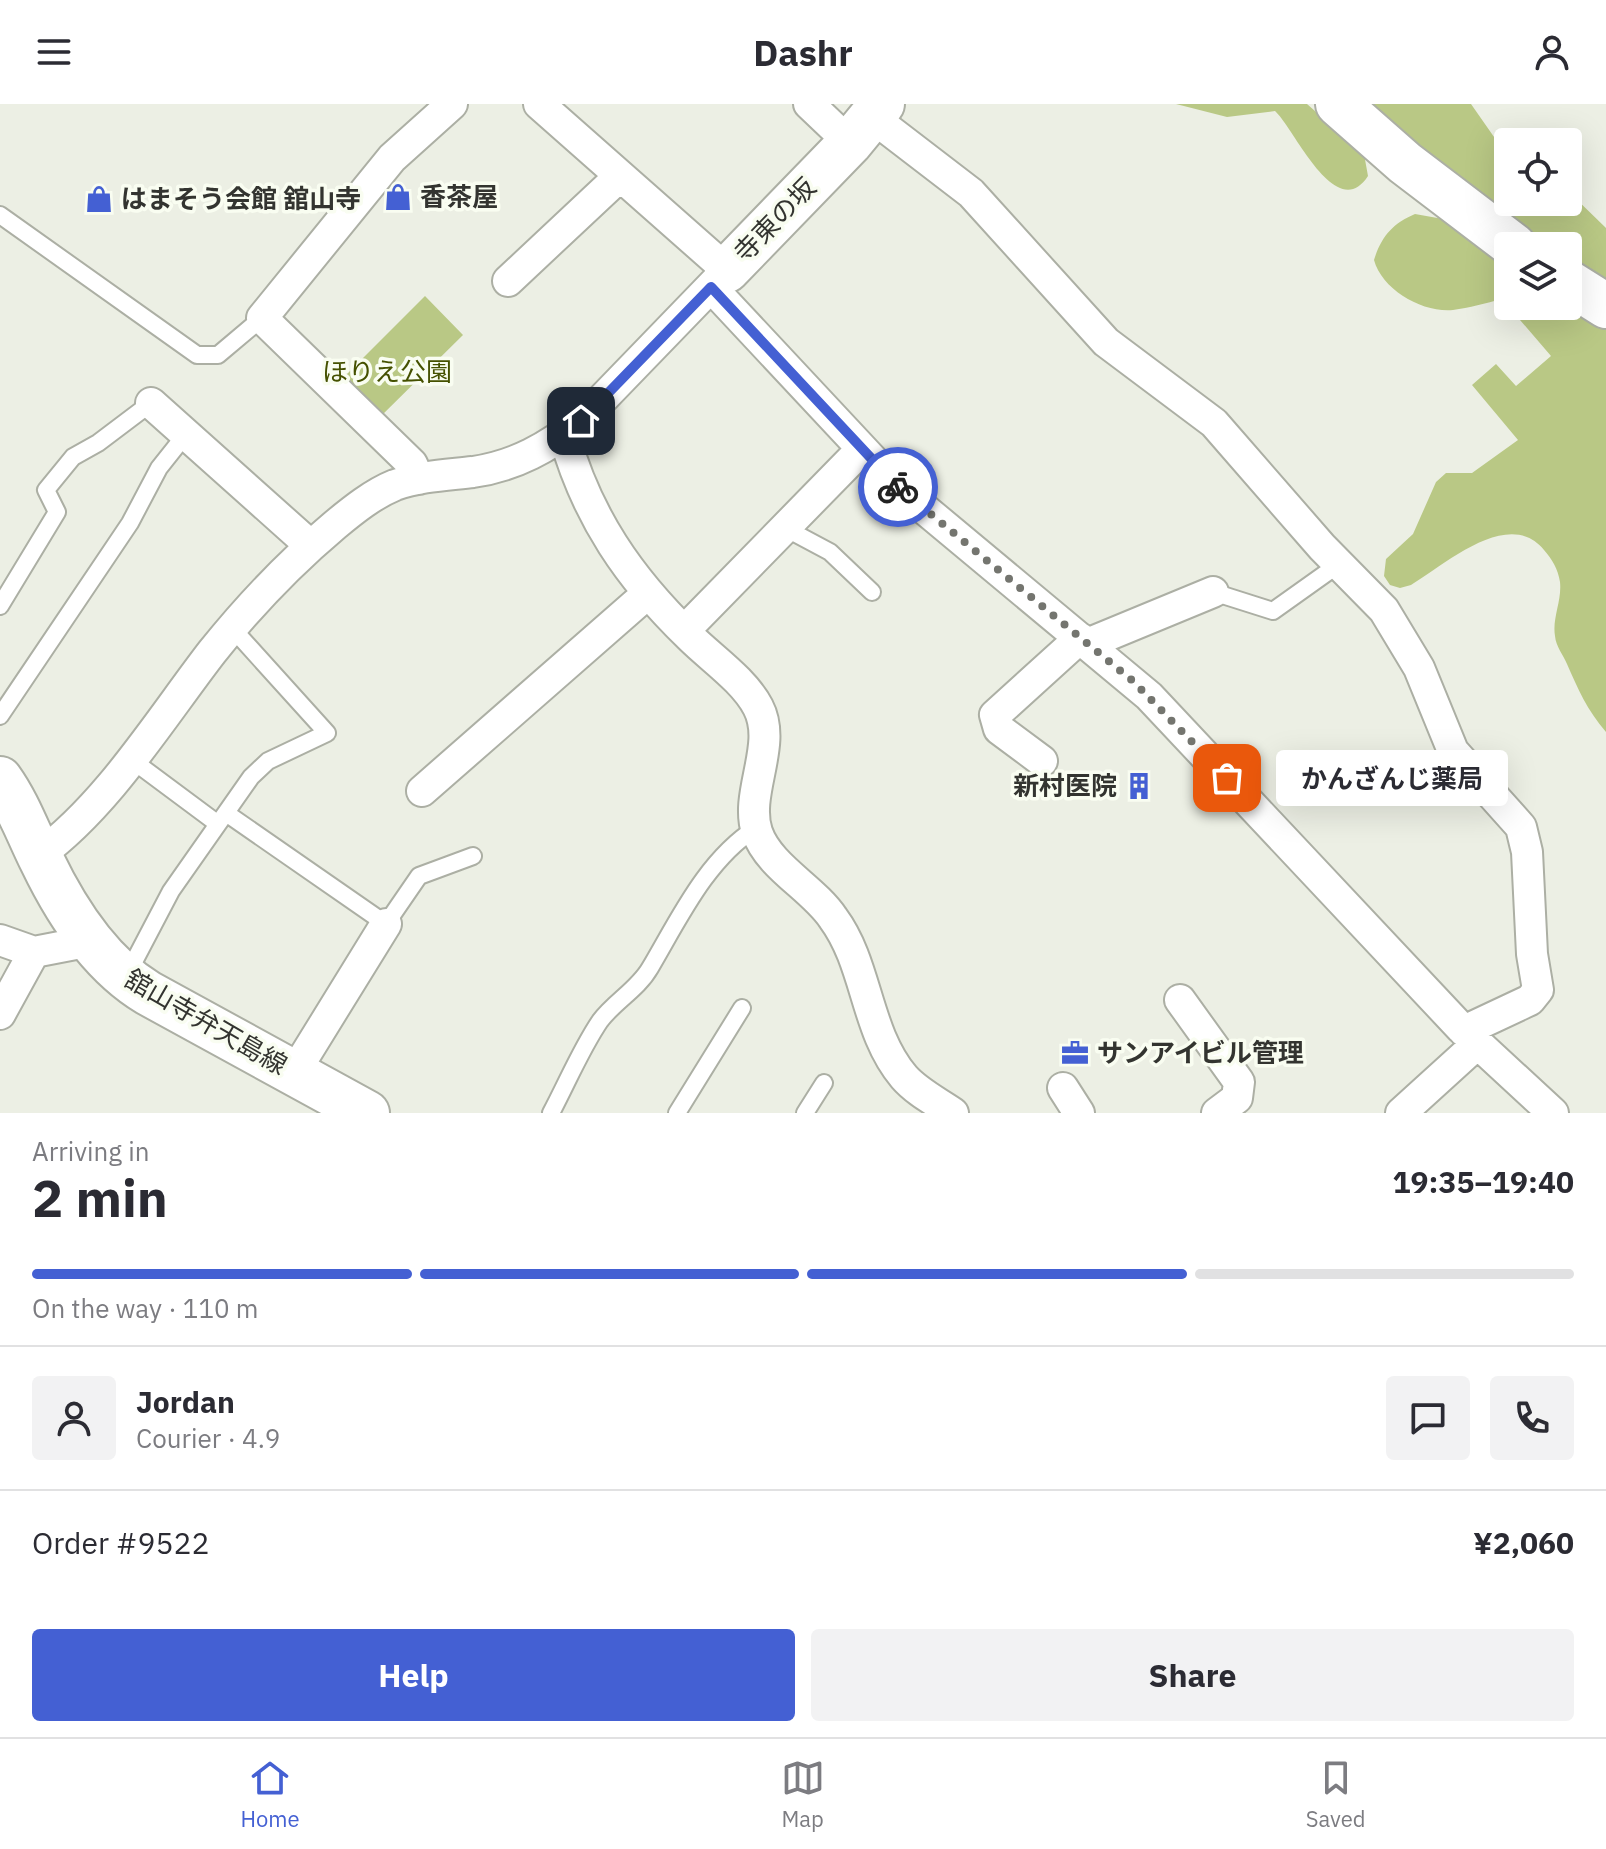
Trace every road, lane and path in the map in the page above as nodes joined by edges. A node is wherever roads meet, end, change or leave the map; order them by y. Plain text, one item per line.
1 (452, 104) edge
2 (539, 104) edge
3 (809, 104) edge
4 (1338, 104) edge
5 (868, 121) edge
6 (620, 176) junction
7 (0, 215) edge
8 (1496, 232) edge
9 (719, 279) junction
10 (508, 281) dead end
11 (1582, 291) edge
12 (1606, 306) edge
13 (262, 318) junction
14 (151, 403) joint
15 (186, 434) junction
16 (564, 435) junction
17 (862, 449) junction
18 (419, 479) junction
19 (785, 528) junction
20 (311, 546) junction
21 (1339, 564) junction
22 (872, 592) dead end
23 (1213, 592) joint
24 (647, 594) junction
25 (0, 606) edge
26 (233, 629) junction
27 (684, 631) junction
28 (1084, 641) junction
29 (0, 716) edge
30 (132, 760) junction
31 (1042, 761) dead end
32 (0, 779) edge
33 (422, 791) dead end
34 (222, 818) junction
35 (756, 828) junction
36 (39, 855) junction
37 (473, 856) dead end
38 (386, 924) junction
39 (0, 940) edge
40 (91, 941) junction
41 (34, 952) junction
42 (125, 978) junction
43 (1180, 1000) dead end
44 (742, 1008) dead end
45 (0, 1014) edge
46 (1470, 1038) junction
47 (294, 1073) junction
48 (824, 1083) dead end
49 (367, 1113) edge
50 (551, 1113) edge
51 (677, 1113) edge
52 (805, 1113) edge
53 (953, 1113) edge
54 (1217, 1113) edge
55 (1401, 1113) edge
56 (1553, 1113) edge

1 - 13 street
2 - 6 street
3 - 5 street
4 - 8 main road
5 - 9 main road, 寺東の坂
5 - 21 street
6 - 9 street
6 - 10 street
7 - 13 lane
9 - 16 street, 寺東の坂
9 - 17 street
11 - 12 main road
13 - 18 street
14 - 15 street
14 - 25 lane
15 - 20 street
15 - 29 lane
16 - 18 street, 寺東の坂
16 - 24 street
17 - 19 street
17 - 28 street
18 - 20 street, 寺東の坂
19 - 22 lane
19 - 27 street
20 - 26 street, 寺東の坂
21 - 23 lane
21 - 46 street
23 - 28 street
24 - 27 street
24 - 33 street
26 - 30 street, 寺東の坂
26 - 34 lane
27 - 35 street
28 - 31 street
28 - 46 street
30 - 34 lane
30 - 36 street, 寺東の坂
32 - 36 main road, 舘山寺弁天島線
34 - 38 lane
34 - 42 lane
35 - 50 lane
35 - 53 street
36 - 40 main road, 舘山寺弁天島線
37 - 38 lane
38 - 47 street
39 - 41 street
40 - 41 street
40 - 42 main road, 舘山寺弁天島線
41 - 45 street
42 - 47 main road, 舘山寺弁天島線
43 - 54 street
44 - 51 lane
46 - 55 street
46 - 56 street
47 - 49 main road, 舘山寺弁天島線
48 - 52 lane

